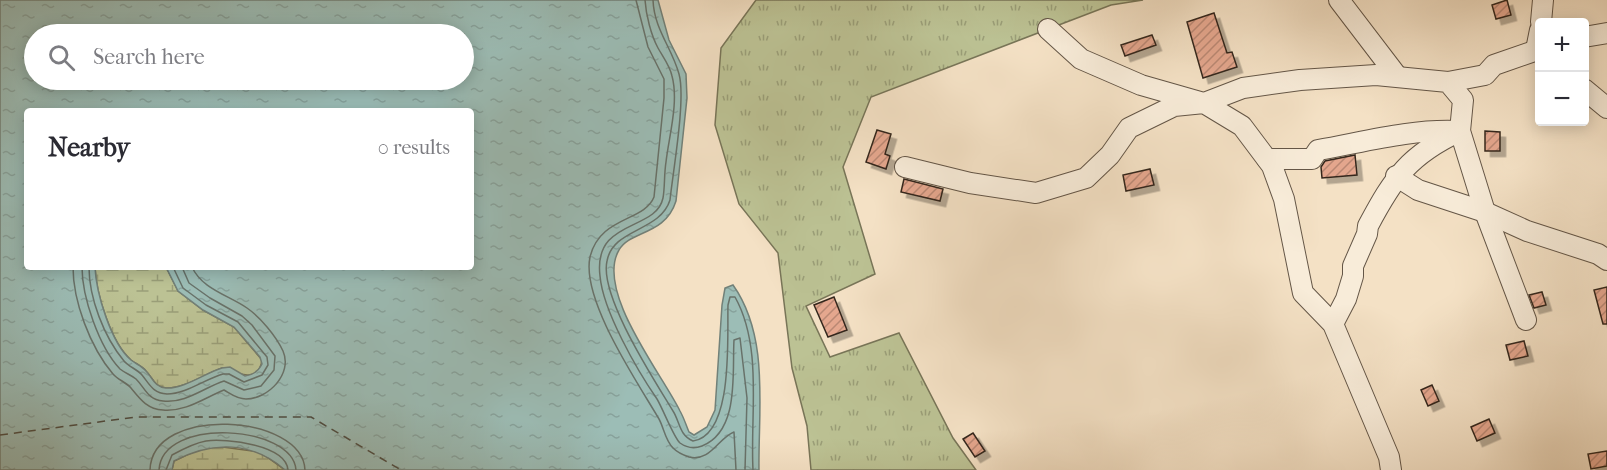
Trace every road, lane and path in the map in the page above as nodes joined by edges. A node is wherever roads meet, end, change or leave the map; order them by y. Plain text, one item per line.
1 (1339, 0) edge
2 (1543, 0) edge
3 (1541, 18) edge
4 (1048, 29) dead end
5 (1607, 33) edge
6 (1589, 36) edge
7 (1535, 51) edge
8 (1397, 76) junction
9 (1448, 82) junction
10 (1589, 93) edge
11 (1204, 103) junction
12 (1607, 108) edge
13 (1460, 131) junction
14 (1267, 159) junction
15 (905, 167) dead end
16 (1396, 176) junction
17 (1485, 212) junction
18 (1607, 260) edge
19 (1526, 320) dead end
20 (1332, 324) junction
21 (1391, 470) edge

1 - 8 street
2 - 3 street
4 - 11 street
5 - 6 street
7 - 9 street
8 - 9 street
8 - 11 street
9 - 13 street
10 - 12 street
11 - 14 street
11 - 15 street
13 - 14 street
13 - 16 street
13 - 17 street
14 - 20 street
16 - 17 street
16 - 20 street
17 - 18 street
17 - 19 street
20 - 21 street

